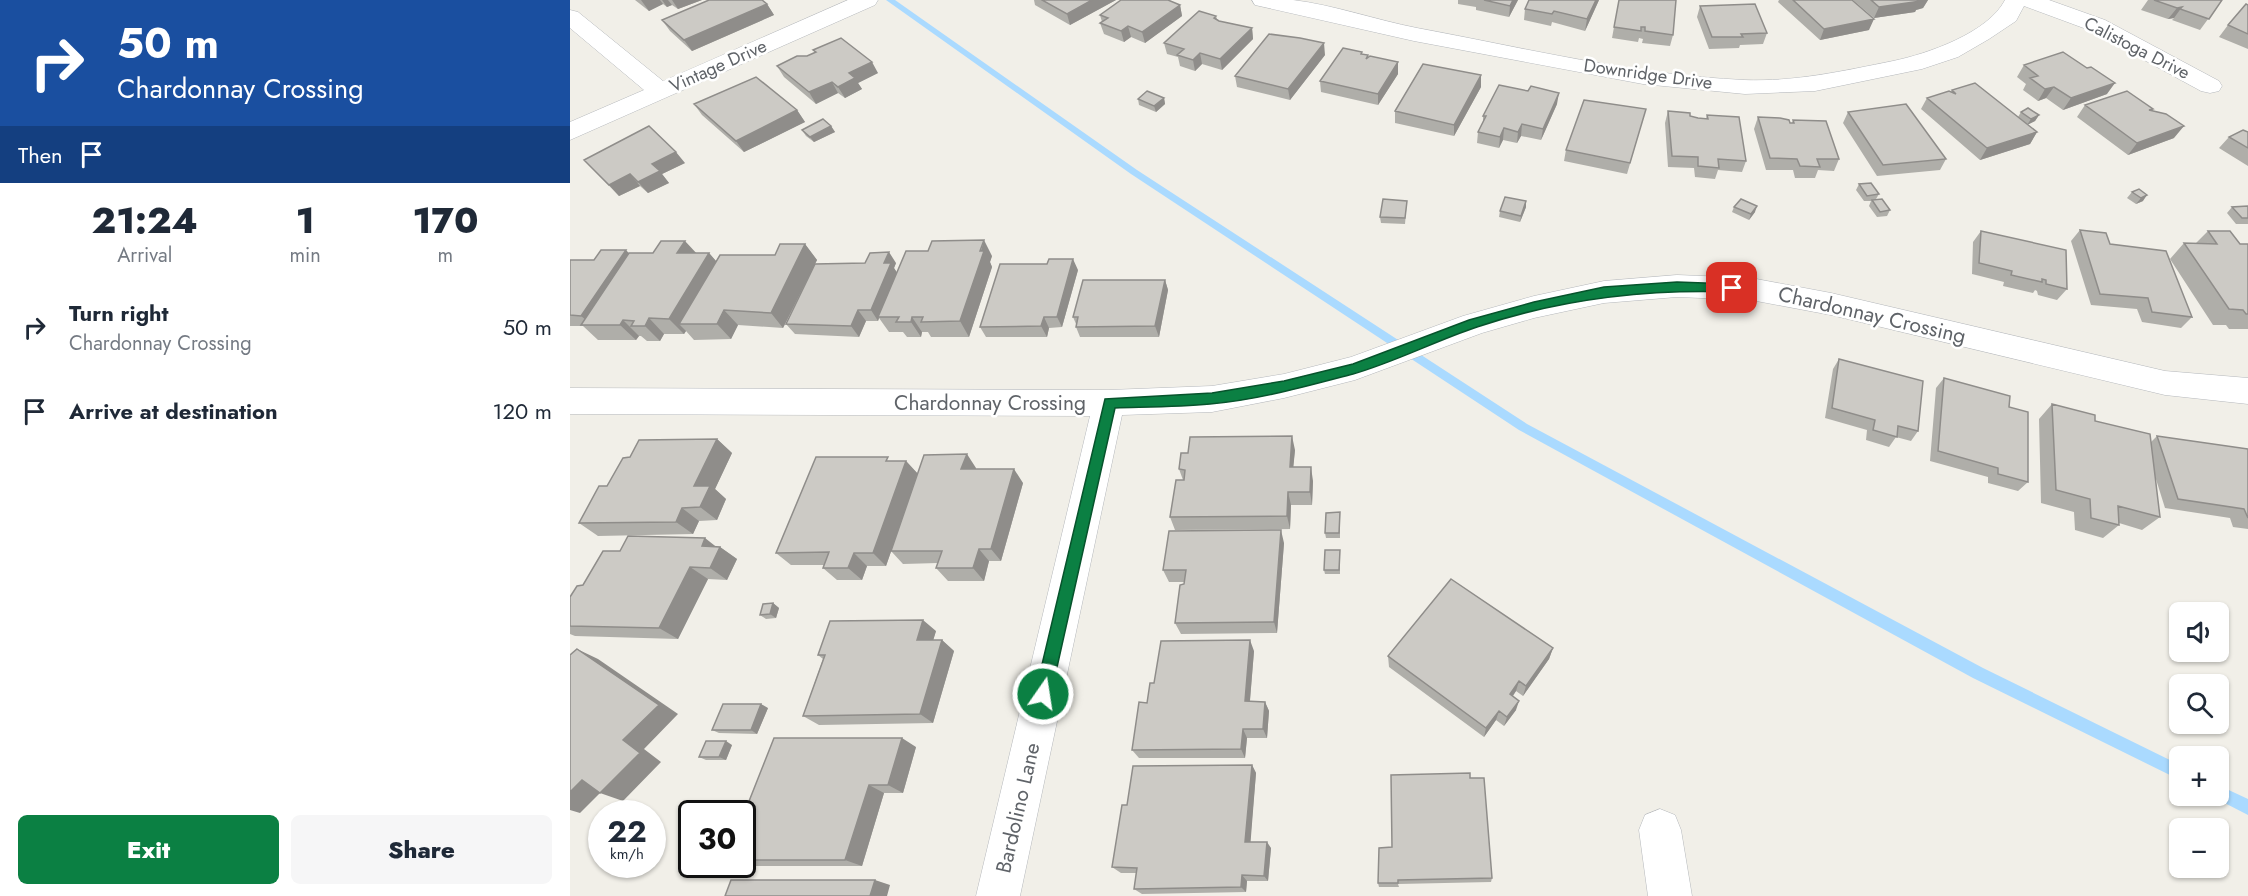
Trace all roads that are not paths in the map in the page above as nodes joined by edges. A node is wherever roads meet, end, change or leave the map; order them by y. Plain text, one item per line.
1 (867, 0) edge
2 (1263, 0) edge
3 (2016, 0) edge
4 (2028, 0) edge
5 (570, 18) edge
6 (2210, 86) dead end
7 (660, 91) junction
8 (570, 132) edge
9 (2248, 391) edge
10 (1109, 403) junction
11 (573, 405) edge
12 (1660, 830) dead end
13 (998, 896) edge
14 (1670, 896) edge

1 - 7 street, Vintage Drive
2 - 3 street, Downridge Drive
4 - 6 street, Calistoga Drive
5 - 7 street
7 - 8 street, Vintage Drive
9 - 10 street, Chardonnay Crossing
10 - 11 street, Chardonnay Crossing
10 - 13 street, Bardolino Lane
12 - 14 street

